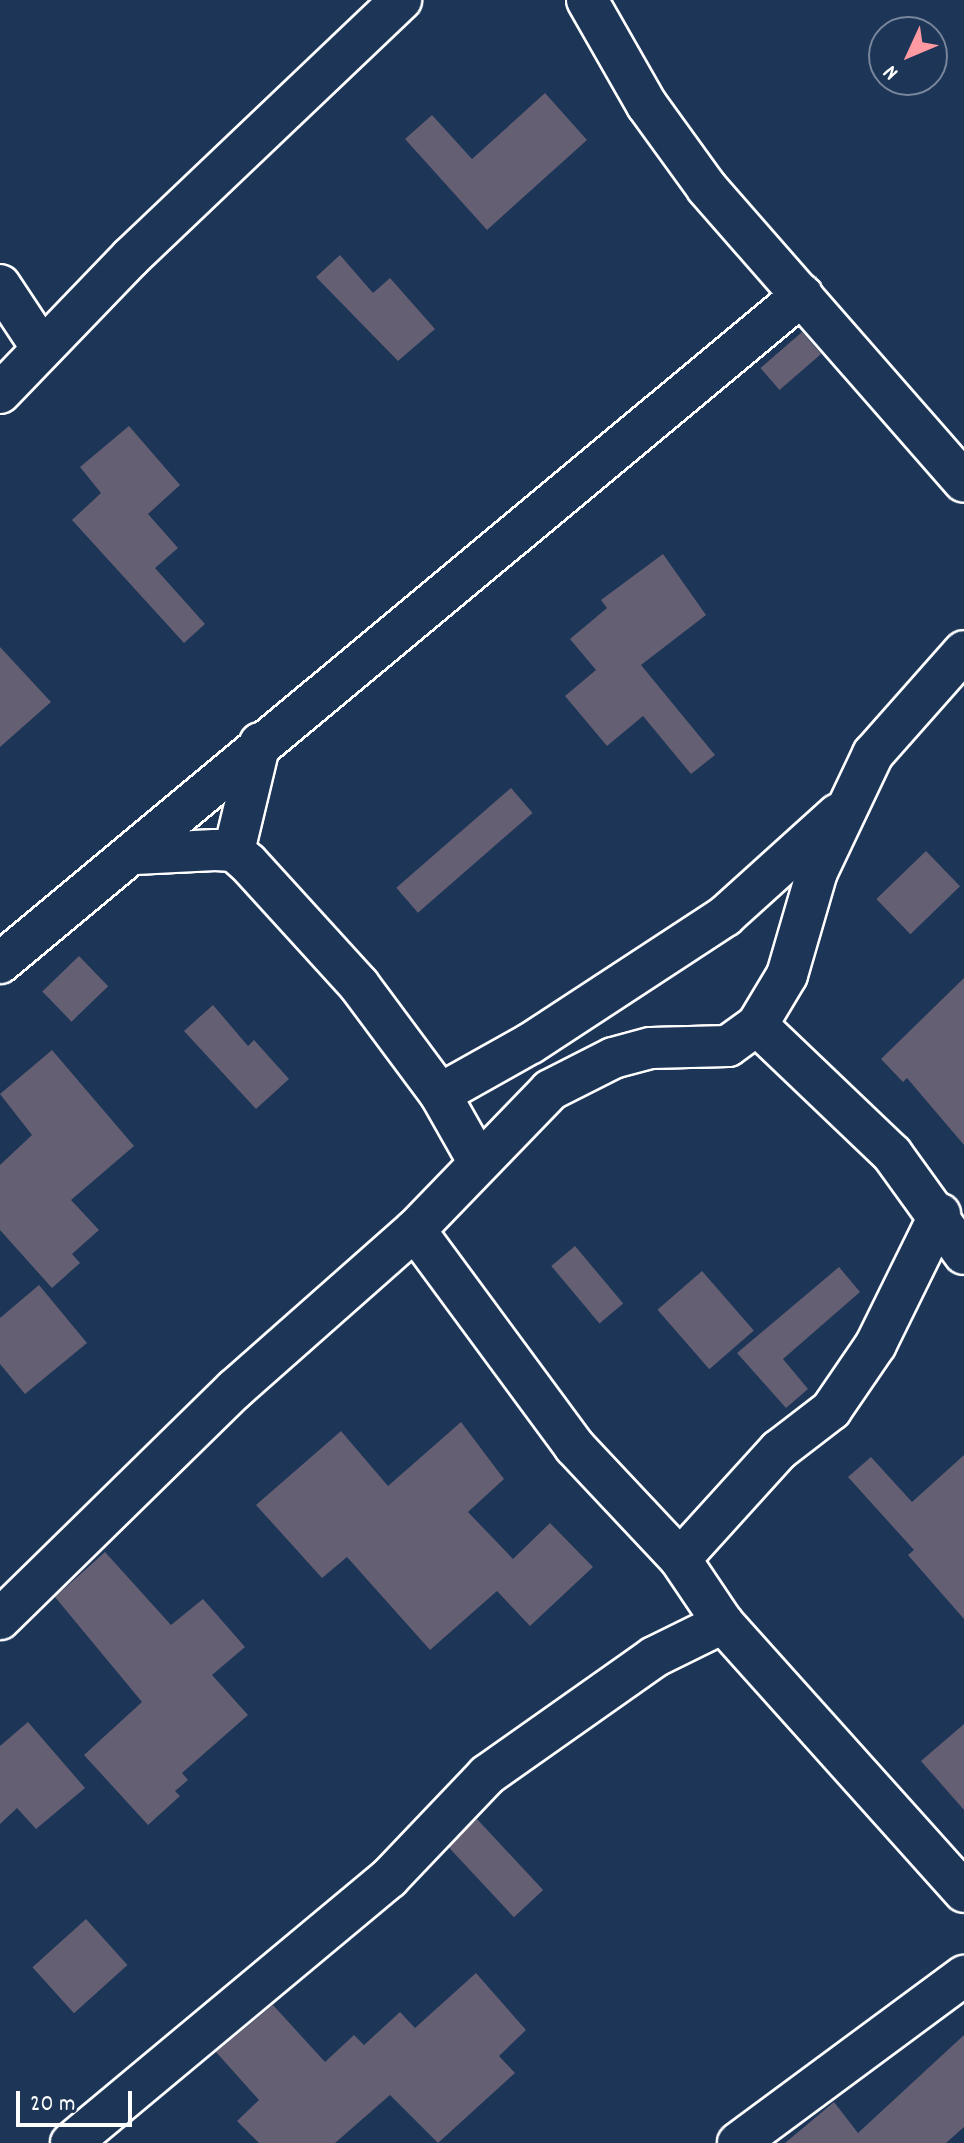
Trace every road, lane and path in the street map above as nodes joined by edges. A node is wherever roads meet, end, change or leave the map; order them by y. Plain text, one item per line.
1 (401, 0) edge
2 (587, 0) edge
3 (0, 285) edge
4 (802, 295) junction
5 (41, 347) junction
6 (0, 393) edge
7 (964, 482) edge
8 (964, 651) edge
9 (260, 743) junction
10 (845, 808) junction
11 (234, 851) junction
12 (135, 854) junction
13 (4, 953) edge
14 (757, 1025) junction
15 (440, 1094) junction
16 (479, 1163) junction
17 (940, 1214) junction
18 (415, 1230) junction
19 (964, 1254) edge
20 (680, 1559) junction
21 (1, 1617) edge
22 (723, 1623) junction
23 (964, 1892) edge
24 (964, 1976) edge
25 (71, 2143) edge
26 (738, 2143) edge

1 - 5 street
2 - 4 street
3 - 5 street
4 - 7 street
4 - 9 street
5 - 6 street
8 - 10 street
9 - 11 street
9 - 12 street
10 - 14 street
10 - 15 street
11 - 12 street
11 - 15 street
12 - 13 street
14 - 16 street
14 - 17 street
15 - 16 street
16 - 18 street
17 - 19 street
17 - 20 street
18 - 20 street
18 - 21 street
20 - 22 street
22 - 23 street
22 - 25 street
24 - 26 street

